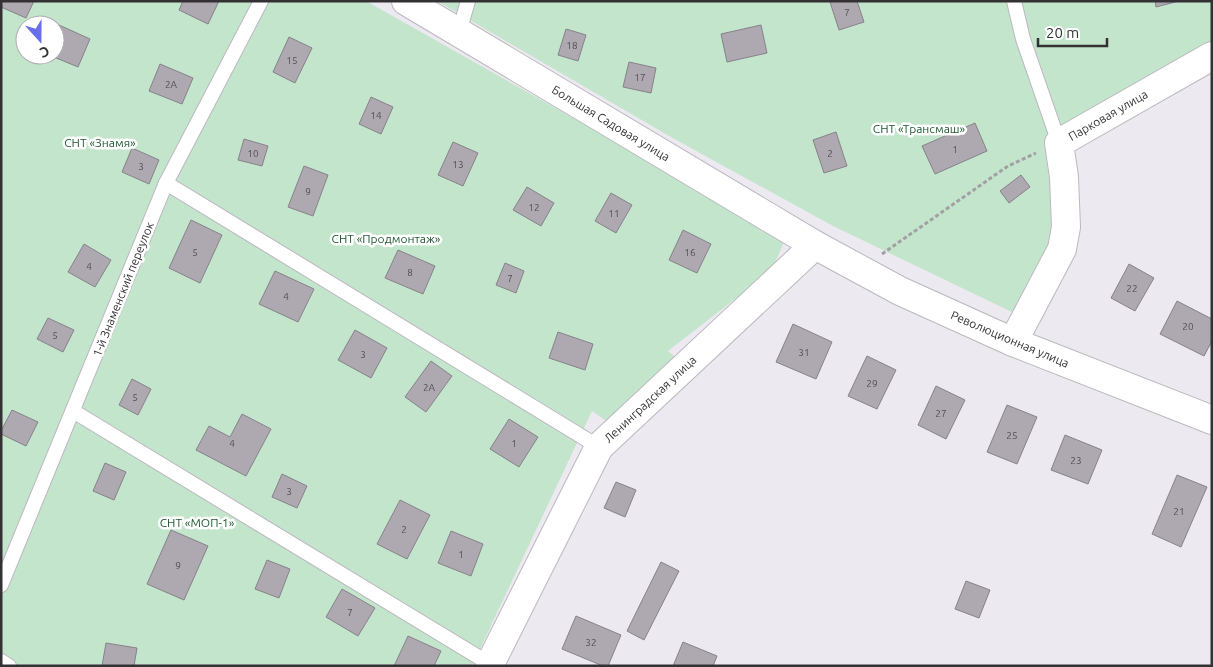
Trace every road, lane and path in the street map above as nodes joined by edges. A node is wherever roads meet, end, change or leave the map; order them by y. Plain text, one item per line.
1 (261, 1) edge
2 (406, 1) edge
3 (468, 1) edge
4 (1014, 1) edge
5 (459, 32) junction
6 (1212, 56) edge
7 (1059, 143) junction
8 (166, 183) junction
9 (815, 245) junction
10 (859, 270) junction
11 (1013, 342) junction
12 (73, 412) junction
13 (1212, 420) edge
14 (599, 446) junction
15 (1, 584) edge
16 (1, 661) edge
17 (490, 665) edge
18 (9, 666) edge

1 - 8 lane, 1-й Знаменский переулок
2 - 5 street, Большая Садовая улица
3 - 5 lane
4 - 7 lane
5 - 9 street, Большая Садовая улица
6 - 7 street, Парковая улица
7 - 10 path
7 - 11 street, Парковая улица
8 - 12 lane, 1-й Знаменский переулок
8 - 14 lane
9 - 10 street, Революционная улица
9 - 14 street, Ленинградская улица
10 - 11 street, Революционная улица
11 - 13 street, Революционная улица
12 - 15 lane, 1-й Знаменский переулок
12 - 17 lane
14 - 17 street, Ленинградская улица
16 - 18 lane

